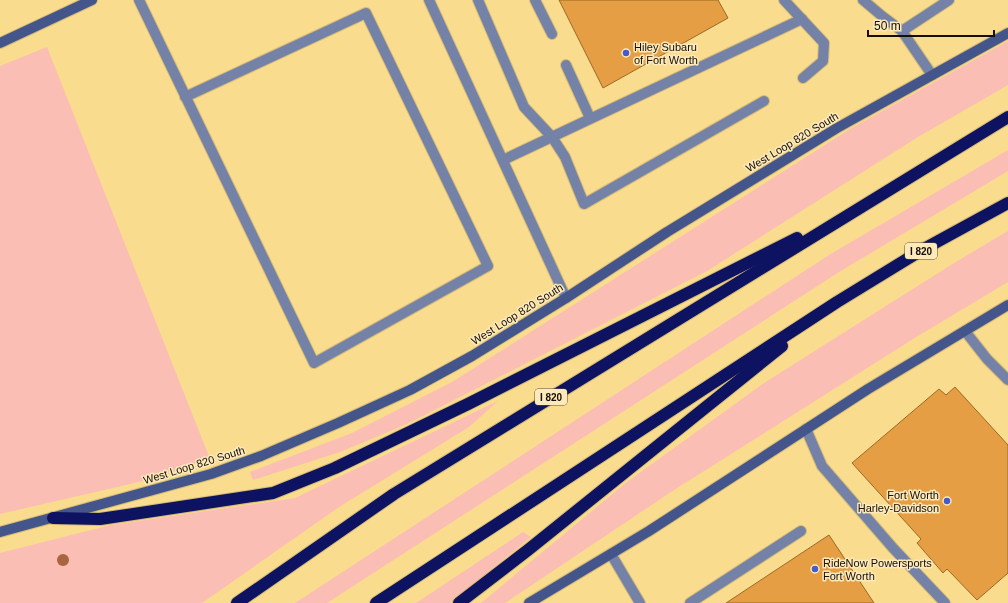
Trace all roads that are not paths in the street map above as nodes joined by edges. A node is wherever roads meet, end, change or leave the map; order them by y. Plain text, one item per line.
1 (92, 0) edge
2 (139, 0) edge
3 (429, 0) edge
4 (478, 0) edge
5 (535, 0) edge
6 (784, 0) edge
7 (863, 0) edge
8 (949, 0) edge
9 (802, 19) junction
10 (902, 31) junction
11 (1008, 33) edge
12 (552, 34) dead end
13 (0, 43) edge
14 (566, 65) dead end
15 (932, 75) junction
16 (803, 78) dead end
17 (185, 97) junction
18 (764, 101) dead end
19 (1008, 117) edge
20 (590, 118) junction
21 (552, 137) junction
22 (503, 160) junction
23 (871, 200) junction
24 (1008, 203) edge
25 (566, 298) junction
26 (837, 302) junction
27 (1008, 305) edge
28 (965, 331) junction
29 (1008, 379) edge
30 (806, 429) junction
31 (52, 518) junction
32 (801, 531) dead end
33 (0, 532) edge
34 (611, 554) junction
35 (237, 603) edge
36 (376, 603) edge
37 (460, 603) edge
38 (529, 603) edge
39 (640, 603) edge
40 (690, 603) edge
41 (946, 603) edge

1 - 13 main road
2 - 17 lane
3 - 22 lane
4 - 21 lane
5 - 12 lane
6 - 9 lane
7 - 10 lane
8 - 10 lane
9 - 16 lane
9 - 20 lane
10 - 15 lane
11 - 15 main road, West Loop 820 South
14 - 20 lane
15 - 25 main road, West Loop 820 South
17 - 17 lane
18 - 21 lane
19 - 23 highway, I 820
20 - 21 lane
21 - 22 lane
22 - 25 lane
23 - 31 highway
23 - 35 highway, I 820
24 - 26 highway, I 820
25 - 31 main road, West Loop 820 South
26 - 36 highway, I 820
26 - 37 highway
27 - 28 main road
28 - 29 lane
28 - 30 main road
30 - 34 main road
30 - 41 lane
31 - 33 main road, West Loop 820 South
32 - 40 lane
34 - 38 main road
34 - 39 lane

